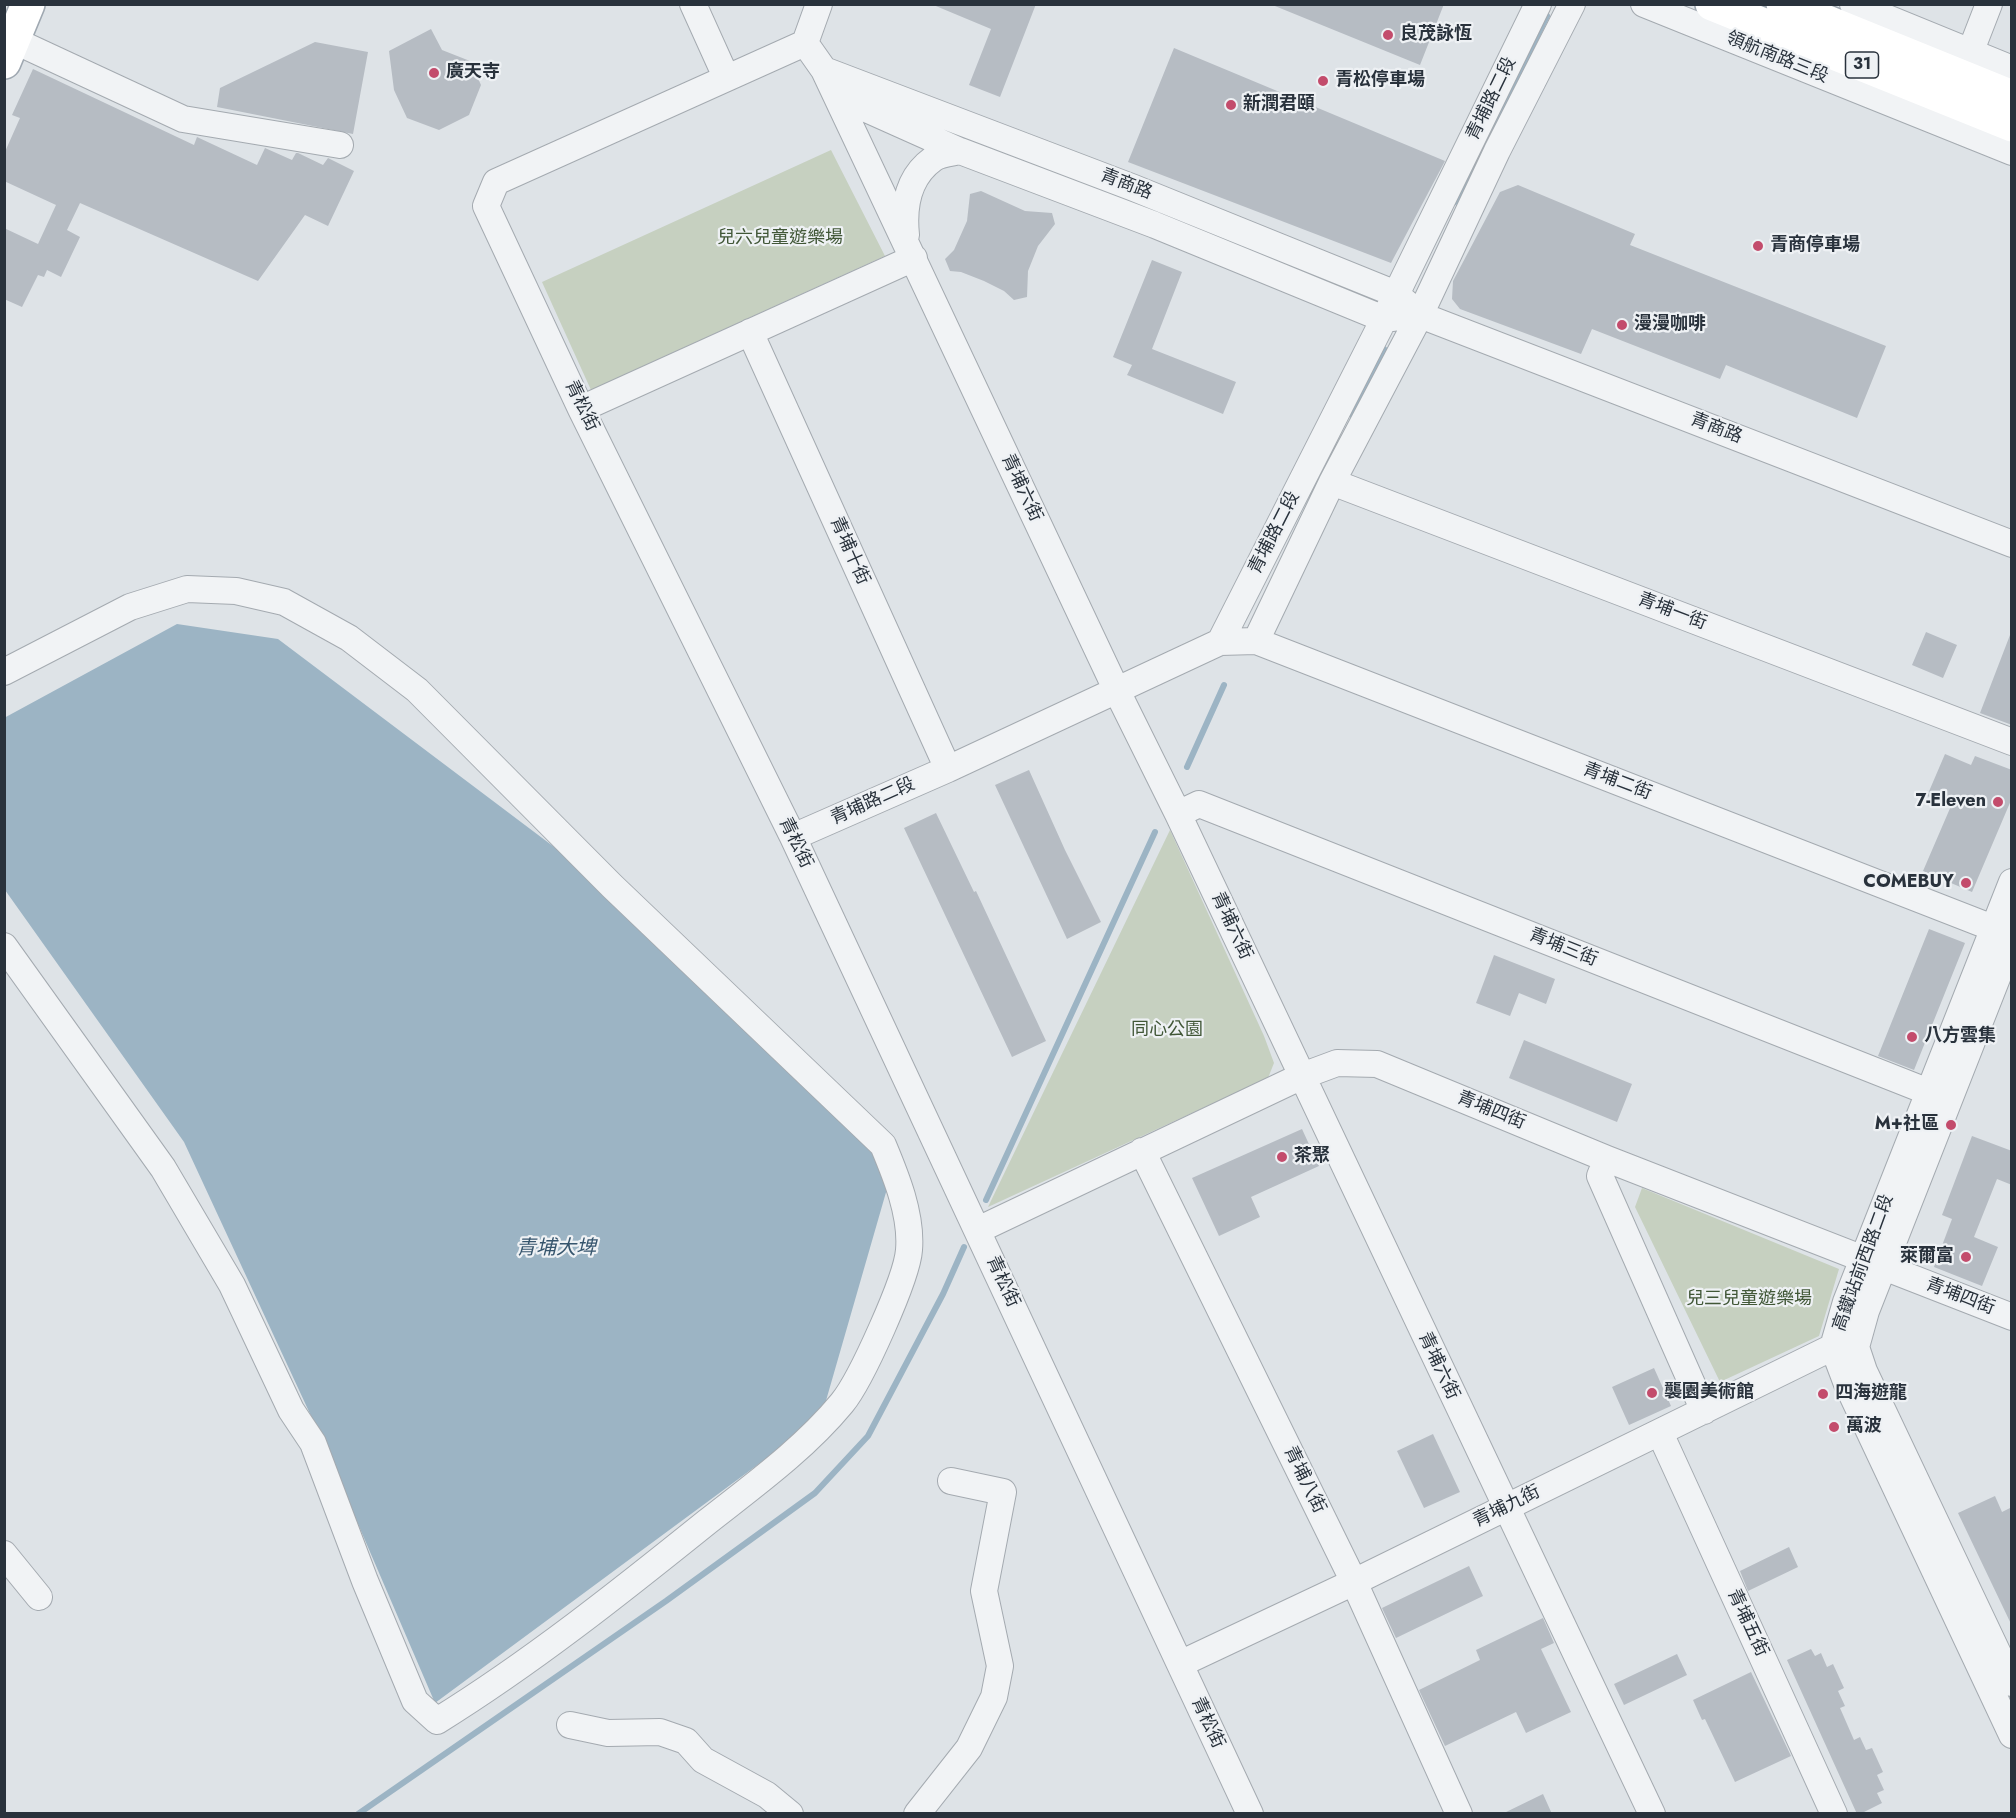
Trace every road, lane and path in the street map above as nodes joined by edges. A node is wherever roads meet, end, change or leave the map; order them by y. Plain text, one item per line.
1 (28, 4) edge
2 (693, 4) edge
3 (819, 4) edge
4 (1538, 4) edge
5 (1572, 4) edge
6 (1644, 4) edge
7 (1712, 4) edge
8 (1783, 4) edge
9 (1853, 4) edge
10 (1989, 4) edge
11 (805, 43) junction
12 (9, 51) edge
13 (1970, 53) junction
14 (2012, 69) edge
15 (824, 70) junction
16 (726, 77) junction
17 (837, 96) junction
18 (2012, 97) edge
19 (2012, 125) edge
20 (340, 145) dead end
21 (960, 151) junction
22 (2012, 152) edge
23 (910, 251) junction
24 (1396, 294) junction
25 (1420, 315) junction
26 (1384, 319) junction
27 (750, 332) junction
28 (581, 409) junction
29 (1332, 482) junction
30 (2012, 544) edge
31 (1256, 641) junction
32 (1220, 642) junction
33 (4, 672) edge
34 (1116, 689) junction
35 (2012, 742) edge
36 (948, 769) junction
37 (1178, 814) junction
38 (793, 837) junction
39 (2012, 882) edge
40 (2005, 934) edge
41 (4, 946) edge
42 (1302, 1076) junction
43 (1939, 1096) junction
44 (1142, 1151) junction
45 (1607, 1159) junction
46 (978, 1230) junction
47 (1874, 1263) junction
48 (2012, 1317) edge
49 (1833, 1347) junction
50 (1704, 1411) junction
51 (1660, 1433) junction
52 (951, 1481) dead end
53 (1505, 1507) junction
54 (4, 1554) edge
55 (1354, 1582) junction
56 (39, 1597) dead end
57 (1180, 1664) junction
58 (2012, 1683) edge
59 (570, 1725) dead end
60 (2012, 1734) edge
61 (790, 1814) edge
62 (917, 1814) edge
63 (1250, 1814) edge
64 (1459, 1814) edge
65 (1652, 1814) edge
66 (1834, 1814) edge

1 - 12 main road
2 - 16 street
3 - 11 street
4 - 24 street, 青埔路二段
5 - 25 street, 青埔路二段
6 - 22 street, 領航南路三段 / 31
7 - 19 main road, 領航南路三段 / 31
8 - 18 main road, 31
9 - 13 street
10 - 13 street
11 - 15 street, 青埔六街
11 - 16 street, 青松街
12 - 20 street
13 - 14 street
15 - 17 street, 青埔六街
15 - 24 street, 青商路
16 - 28 street, 青松街
17 - 21 street, 青商路
17 - 23 street, 青埔六街
21 - 23 street
21 - 26 street, 青商路
23 - 27 street
23 - 34 street, 青埔六街
24 - 25 street, 青商路
24 - 26 street, 青埔路二段
25 - 26 street, 青商路
25 - 29 street, 青埔路二段
25 - 30 street, 青商路
26 - 32 street, 青埔路二段
27 - 28 street
27 - 36 street, 青埔十街
28 - 38 street, 青松街
29 - 31 street, 青埔路二段
29 - 35 street, 青埔一街
31 - 32 street, 青埔二街
31 - 40 street, 青埔二街
32 - 34 street, 青埔路二段
33 - 41 street
34 - 36 street, 青埔路二段
34 - 37 street, 青埔六街
36 - 38 street, 青埔路二段
37 - 42 street, 青埔六街
37 - 43 street, 青埔三街
38 - 46 street, 青松街
39 - 40 street, 高鐵站前西路二段
40 - 43 street, 高鐵站前西路二段
42 - 44 street, 青埔四街
42 - 45 street, 青埔四街
42 - 53 street, 青埔六街
43 - 47 street, 高鐵站前西路二段
44 - 46 street, 青埔四街
44 - 55 street, 青埔八街
45 - 47 street, 青埔四街
45 - 50 street
46 - 57 street, 青松街
47 - 48 street, 青埔四街
47 - 49 street, 高鐵站前西路二段
47 - 58 street, 高鐵站前西路二段
49 - 50 street, 青埔九街
49 - 60 street, 高鐵站前西路二段
50 - 51 street, 青埔九街
51 - 53 street, 青埔九街
51 - 66 street, 青埔五街
52 - 62 street
53 - 55 street, 青埔九街
53 - 65 street, 青埔六街
54 - 56 street
55 - 57 street, 青埔九街
55 - 64 street, 青埔八街
57 - 63 street, 青松街
59 - 61 street

